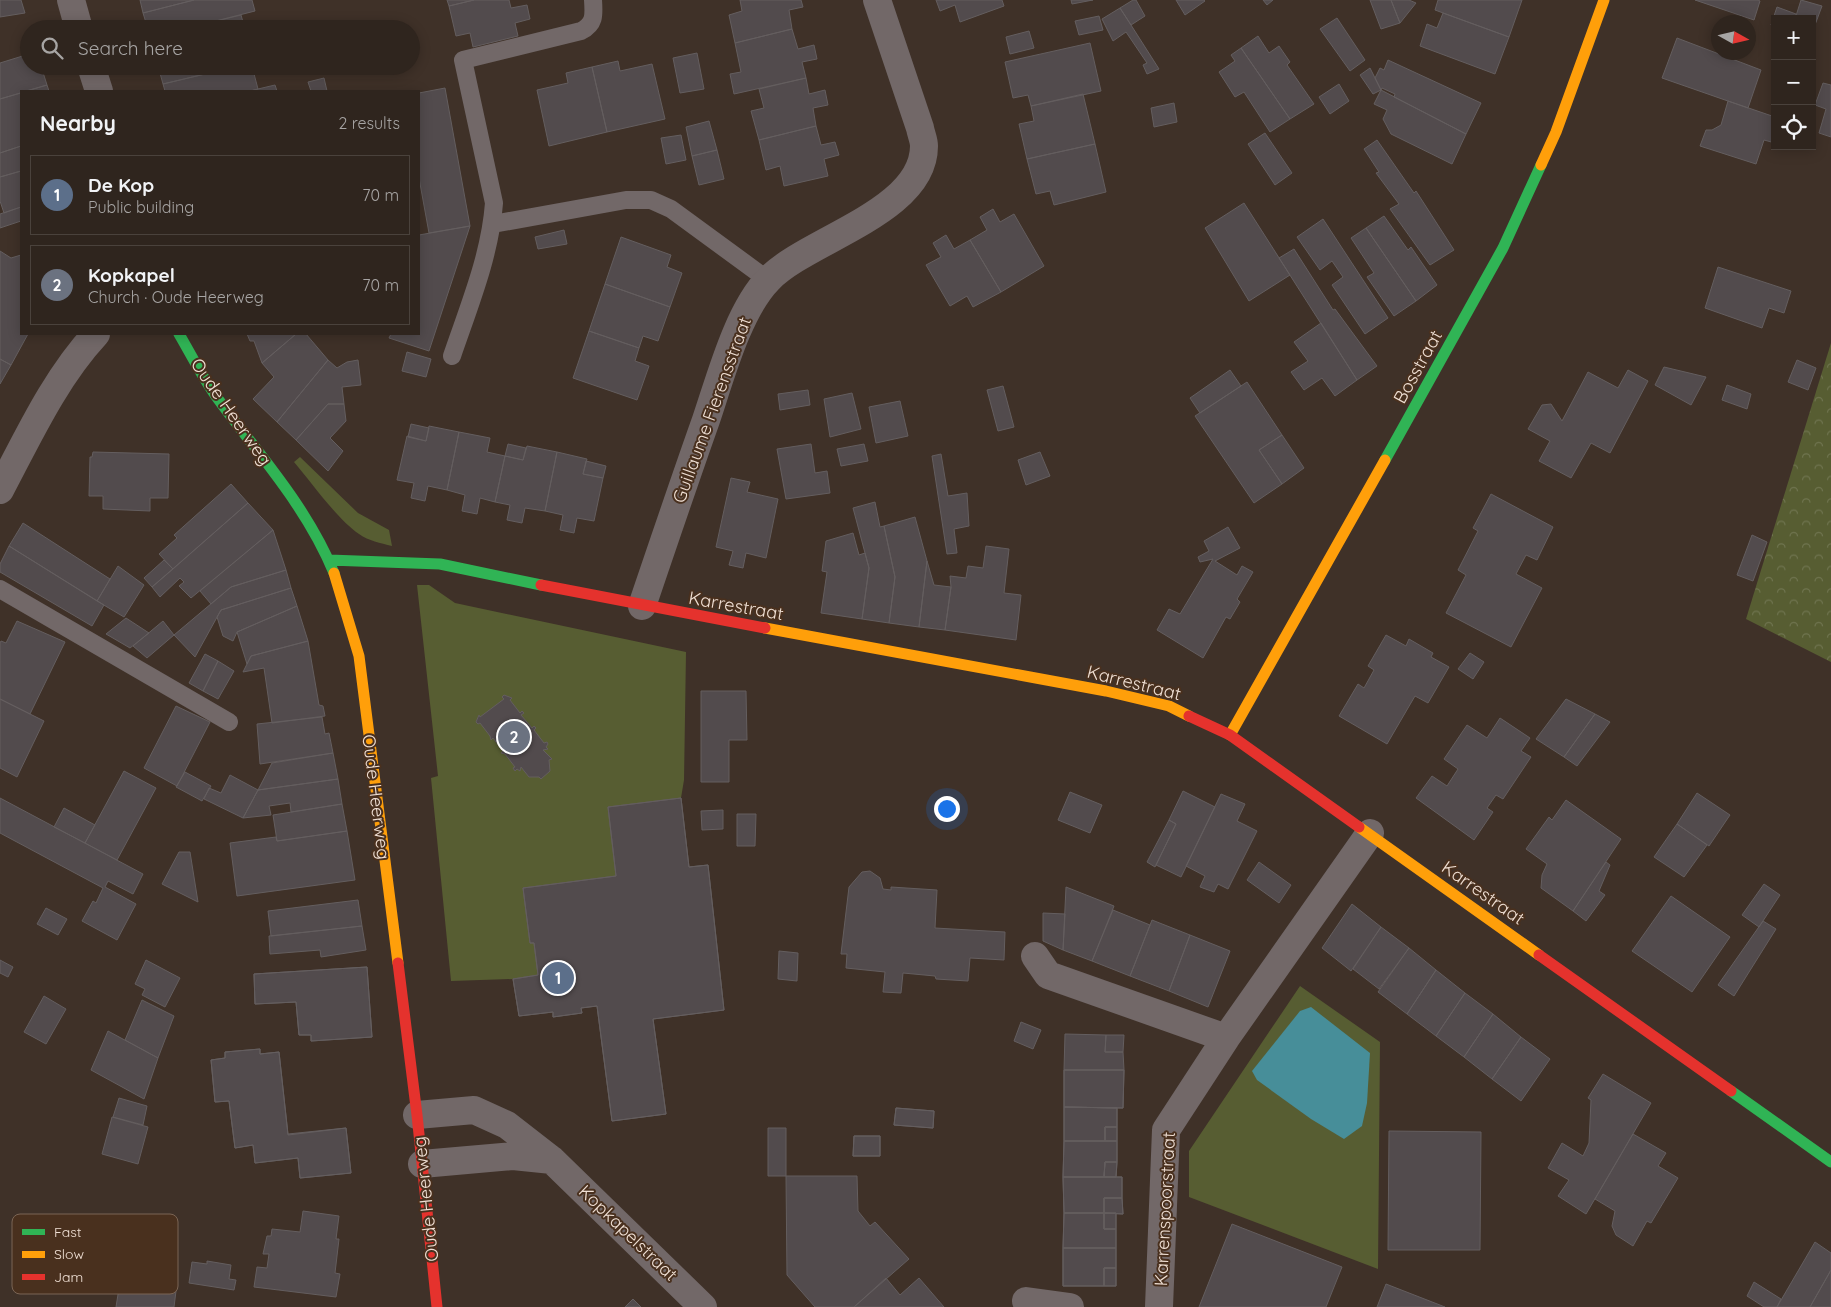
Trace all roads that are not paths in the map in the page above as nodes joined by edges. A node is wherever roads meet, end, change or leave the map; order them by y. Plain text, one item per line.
1 (70, 0) edge
2 (593, 0) edge
3 (877, 0) edge
4 (1604, 0) edge
5 (77, 20) edge
6 (94, 75) edge
7 (99, 90) edge
8 (493, 224) junction
9 (768, 280) junction
10 (95, 335) edge
11 (180, 335) edge
12 (452, 356) dead end
13 (0, 490) edge
14 (329, 560) junction
15 (0, 589) edge
16 (642, 606) junction
17 (229, 722) dead end
18 (1230, 735) junction
19 (1370, 834) junction
20 (1035, 956) dead end
21 (1226, 1038) junction
22 (417, 1114) junction
23 (552, 1160) junction
24 (1831, 1162) edge
25 (422, 1164) junction
26 (1026, 1301) dead end
27 (438, 1307) edge
28 (703, 1307) edge
29 (1070, 1307) edge
30 (1159, 1307) edge

1 - 5 street
2 - 8 lane
3 - 9 street, Guillaume Fierensstraat
4 - 18 street, Bosstraat
6 - 7 street
8 - 9 lane
8 - 12 lane
9 - 16 street, Guillaume Fierensstraat
10 - 13 street
11 - 14 street, Oude Heerweg
14 - 16 street, Karrestraat
14 - 22 street, Oude Heerweg
15 - 17 lane
16 - 18 street, Karrestraat
18 - 19 street, Karrestraat
19 - 21 street, Karrenspoorstraat
19 - 24 street, Karrestraat
20 - 21 street
21 - 30 street, Karrenspoorstraat
22 - 23 street, Kopkapelstraat
22 - 25 street, Oude Heerweg
23 - 25 street
23 - 28 street, Kopkapelstraat
25 - 27 street, Oude Heerweg
26 - 29 street

